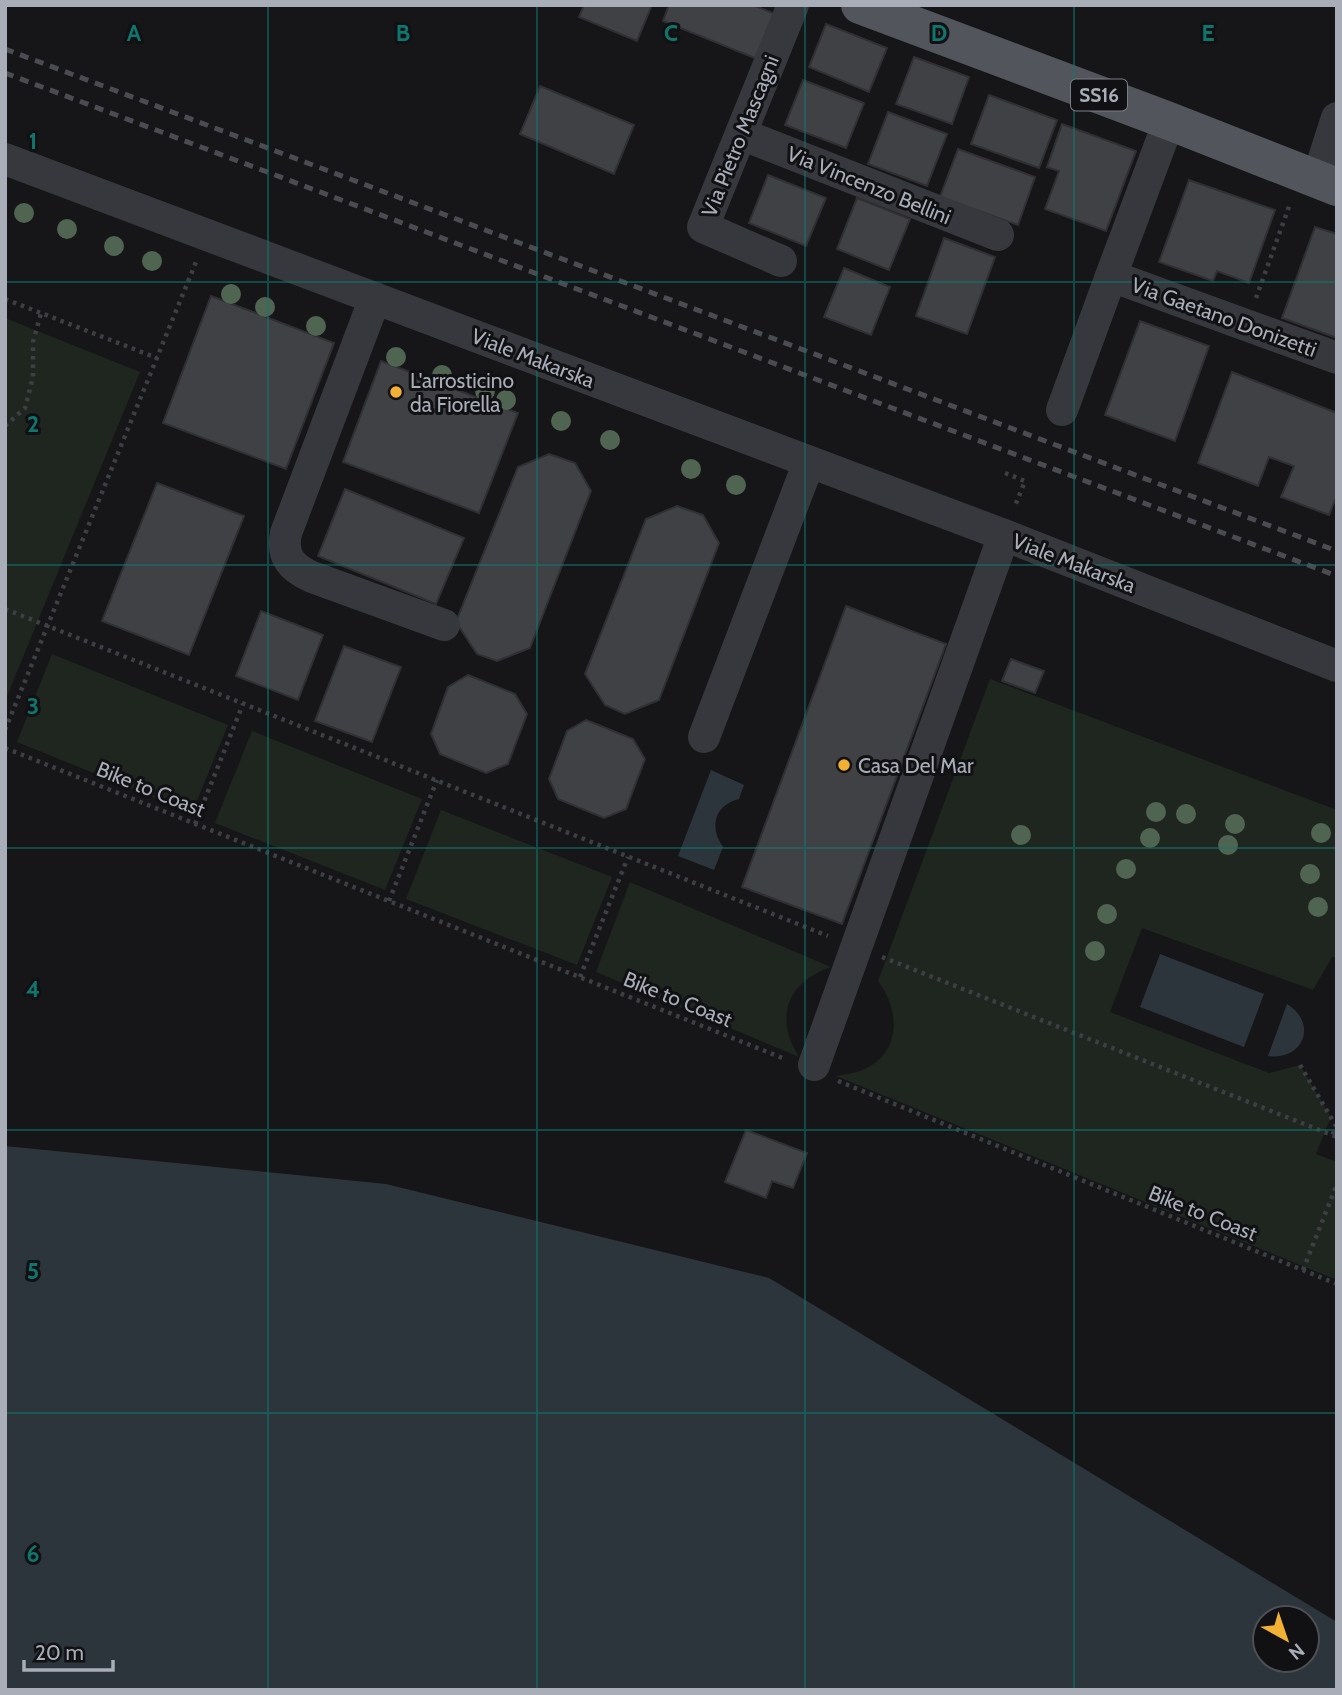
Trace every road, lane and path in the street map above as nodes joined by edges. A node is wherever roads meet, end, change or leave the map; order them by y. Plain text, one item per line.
1 (793, 5) edge
2 (860, 5) edge
3 (1337, 118) edge
4 (1169, 121) junction
5 (741, 134) junction
6 (5, 159) edge
7 (1315, 190) edge
8 (207, 236) junction
9 (998, 236) dead end
10 (781, 261) dead end
11 (1111, 276) junction
12 (1257, 295) dead end
13 (5, 299) edge
14 (375, 299) junction
15 (41, 313) junction
16 (157, 358) junction
17 (1337, 358) edge
18 (1062, 410) dead end
19 (5, 426) edge
20 (809, 462) junction
21 (1005, 473) dead end
22 (1025, 481) dead end
23 (1004, 536) junction
24 (5, 609) edge
25 (444, 625) dead end
26 (47, 626) junction
27 (1337, 666) edge
28 (243, 704) junction
29 (5, 730) edge
30 (704, 737) dead end
31 (5, 748) edge
32 (437, 780) junction
33 (195, 824) junction
34 (628, 857) junction
35 (389, 901) junction
36 (855, 947) junction
37 (580, 977) junction
38 (1300, 1065) dead end
39 (813, 1069) junction
40 (1335, 1136) edge
41 (1337, 1184) edge
42 (1303, 1270) junction
43 (1337, 1284) edge

1 - 5 street, Via Pietro Mascagni
2 - 4 main road, SS16
3 - 7 street
4 - 7 main road, SS16
4 - 11 street, Via Gaetano Donizetti
5 - 9 street, Via Vincenzo Bellini
5 - 10 street, Via Pietro Mascagni
6 - 8 street, Viale Makarska
7 - 12 path
8 - 14 street, Viale Makarska
8 - 16 path
11 - 17 street, Via Gaetano Donizetti
11 - 18 street, Via Gaetano Donizetti
13 - 15 path
14 - 20 street, Viale Makarska
14 - 25 street
15 - 16 path
15 - 19 path
16 - 26 path
20 - 23 street, Viale Makarska
20 - 30 street
21 - 22 path
23 - 27 street, Viale Makarska
23 - 36 street
24 - 26 path
26 - 28 path
26 - 29 path
28 - 32 path
28 - 33 path
31 - 33 path, Bike to Coast
32 - 34 path
32 - 35 path
33 - 35 path, Bike to Coast
34 - 36 path
34 - 37 path
35 - 37 path, Bike to Coast
36 - 39 street
36 - 40 path
37 - 39 path, Bike to Coast
38 - 40 path
39 - 42 path, Bike to Coast
41 - 42 path
42 - 43 path, Bike to Coast

